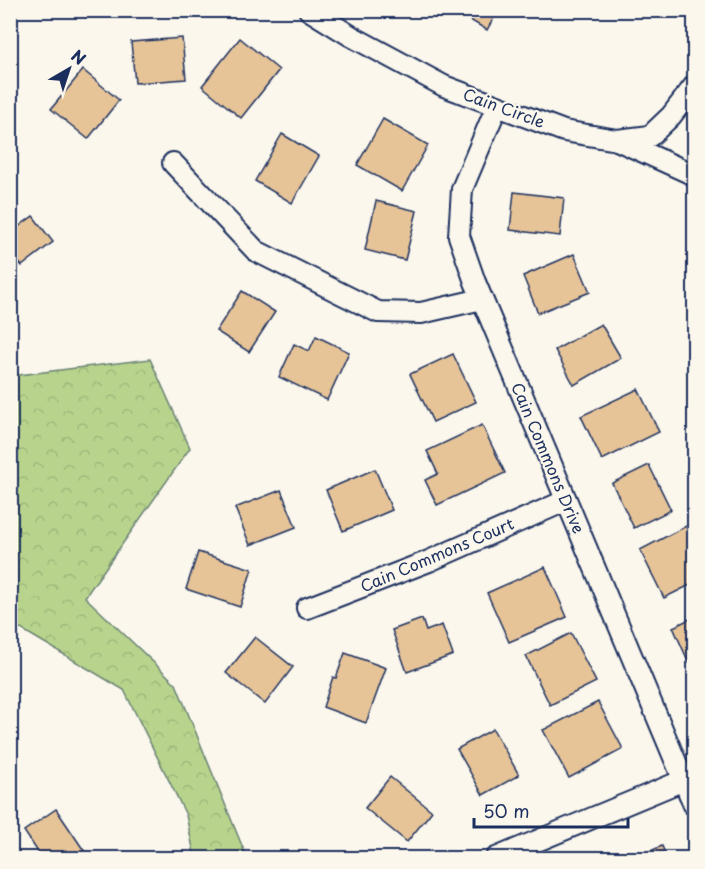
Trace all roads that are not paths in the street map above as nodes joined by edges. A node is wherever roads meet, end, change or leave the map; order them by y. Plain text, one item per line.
1 (309, 10) edge
2 (694, 86) edge
3 (497, 106) junction
4 (617, 140) junction
5 (173, 163) dead end
6 (694, 175) edge
7 (482, 298) junction
8 (565, 501) junction
9 (307, 608) dead end
10 (684, 780) junction
11 (694, 805) edge
12 (496, 858) edge

1 - 3 street, Cain Circle
2 - 4 street, Cain Circle
3 - 4 street, Cain Circle
3 - 7 street, Cain Commons Drive
4 - 6 street
5 - 7 street
7 - 8 street, Cain Commons Drive
8 - 9 street, Cain Commons Court
8 - 10 street, Cain Commons Drive
10 - 11 street, Cain Commons Drive
10 - 12 street

